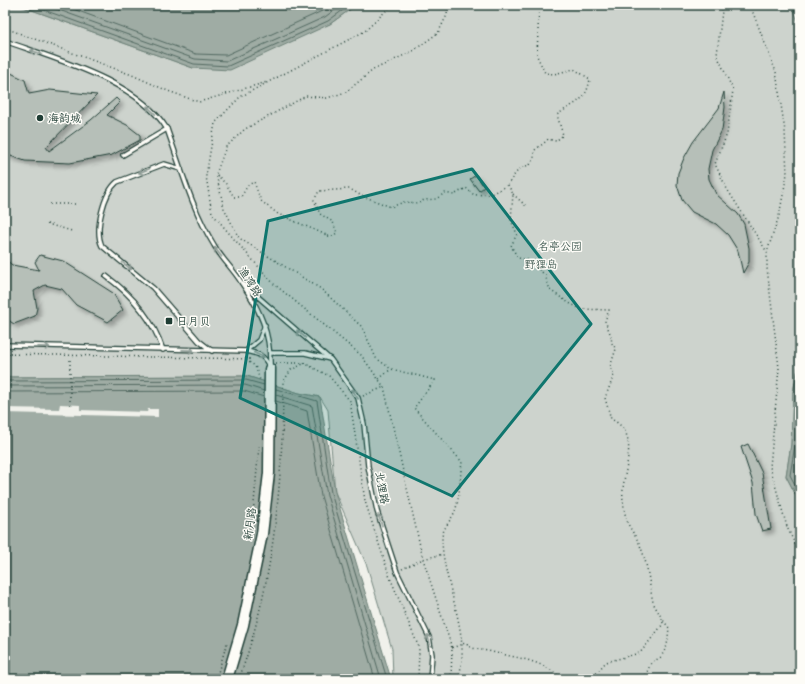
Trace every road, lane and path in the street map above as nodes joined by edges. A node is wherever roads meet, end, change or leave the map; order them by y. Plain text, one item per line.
1 (392, 5) edge
2 (448, 5) edge
3 (539, 5) edge
4 (720, 5) edge
5 (750, 5) edge
6 (5, 28) edge
7 (5, 41) edge
8 (270, 81) junction
9 (167, 129) junction
10 (123, 155) dead end
11 (181, 169) junction
12 (216, 174) junction
13 (508, 185) junction
14 (513, 194) junction
15 (50, 204) dead end
16 (78, 204) dead end
17 (527, 207) dead end
18 (47, 224) dead end
19 (72, 231) dead end
20 (767, 252) junction
21 (106, 276) dead end
22 (242, 283) junction
23 (265, 324) junction
24 (5, 345) edge
25 (163, 350) junction
26 (212, 351) junction
27 (246, 351) junction
28 (270, 353) junction
29 (5, 354) edge
30 (70, 356) junction
31 (265, 358) junction
32 (246, 360) junction
33 (331, 360) junction
34 (270, 366) junction
35 (391, 369) junction
36 (378, 380) junction
37 (261, 382) dead end
38 (384, 387) junction
39 (358, 398) junction
40 (350, 401) junction
41 (70, 405) dead end
42 (260, 444) dead end
43 (251, 539) dead end
44 (443, 554) junction
45 (800, 555) edge
46 (422, 559) junction
47 (397, 572) junction
48 (390, 575) junction
49 (663, 619) junction
50 (229, 637) dead end
51 (452, 648) junction
52 (216, 679) edge
53 (227, 679) edge
54 (418, 679) edge
55 (430, 679) edge
56 (451, 679) edge
57 (458, 679) edge
58 (562, 679) edge
59 (591, 679) edge
60 (644, 679) edge

1 - 8 path
2 - 12 path
3 - 13 path
4 - 20 path
5 - 20 path
6 - 8 path
9 -> 7 lane, 渔湾路
8 - 36 path
9 - 10 lane
9 - 11 lane, 渔湾路
22 -> 11 lane, 渔湾路
11 -> 26 lane
12 - 13 path
12 - 35 path
13 - 14 path
14 - 17 path
14 - 49 path
15 - 16 path
18 - 19 path
20 - 45 path
21 - 25 lane
22 - 23 lane, 渔湾路
33 -> 22 lane, 北狸路
23 - 27 lane
23 - 28 lane, 渔湾路
24 -> 25 lane
25 -> 26 lane
26 - 27 lane
27 -> 31 lane
28 - 33 lane
28 - 34 lane, 渔湾路
29 - 30 path
30 - 32 path
30 - 41 path
31 - 32 path
31 - 34 lane
32 - 37 path
39 -> 33 lane, 北狸路
34 - 40 path
34 - 53 street, 新月路
35 - 36 path
35 - 44 path
36 - 38 path
38 - 39 path
38 - 46 path
39 - 40 path
47 -> 39 lane, 北狸路
40 - 48 path
42 - 43 path
44 - 46 path
44 - 57 path
46 - 47 path
46 - 51 path
47 - 48 path
55 -> 47 lane, 北狸路
48 - 54 path
49 - 59 path
49 - 60 path
50 - 52 path
51 - 56 path
51 - 58 path

